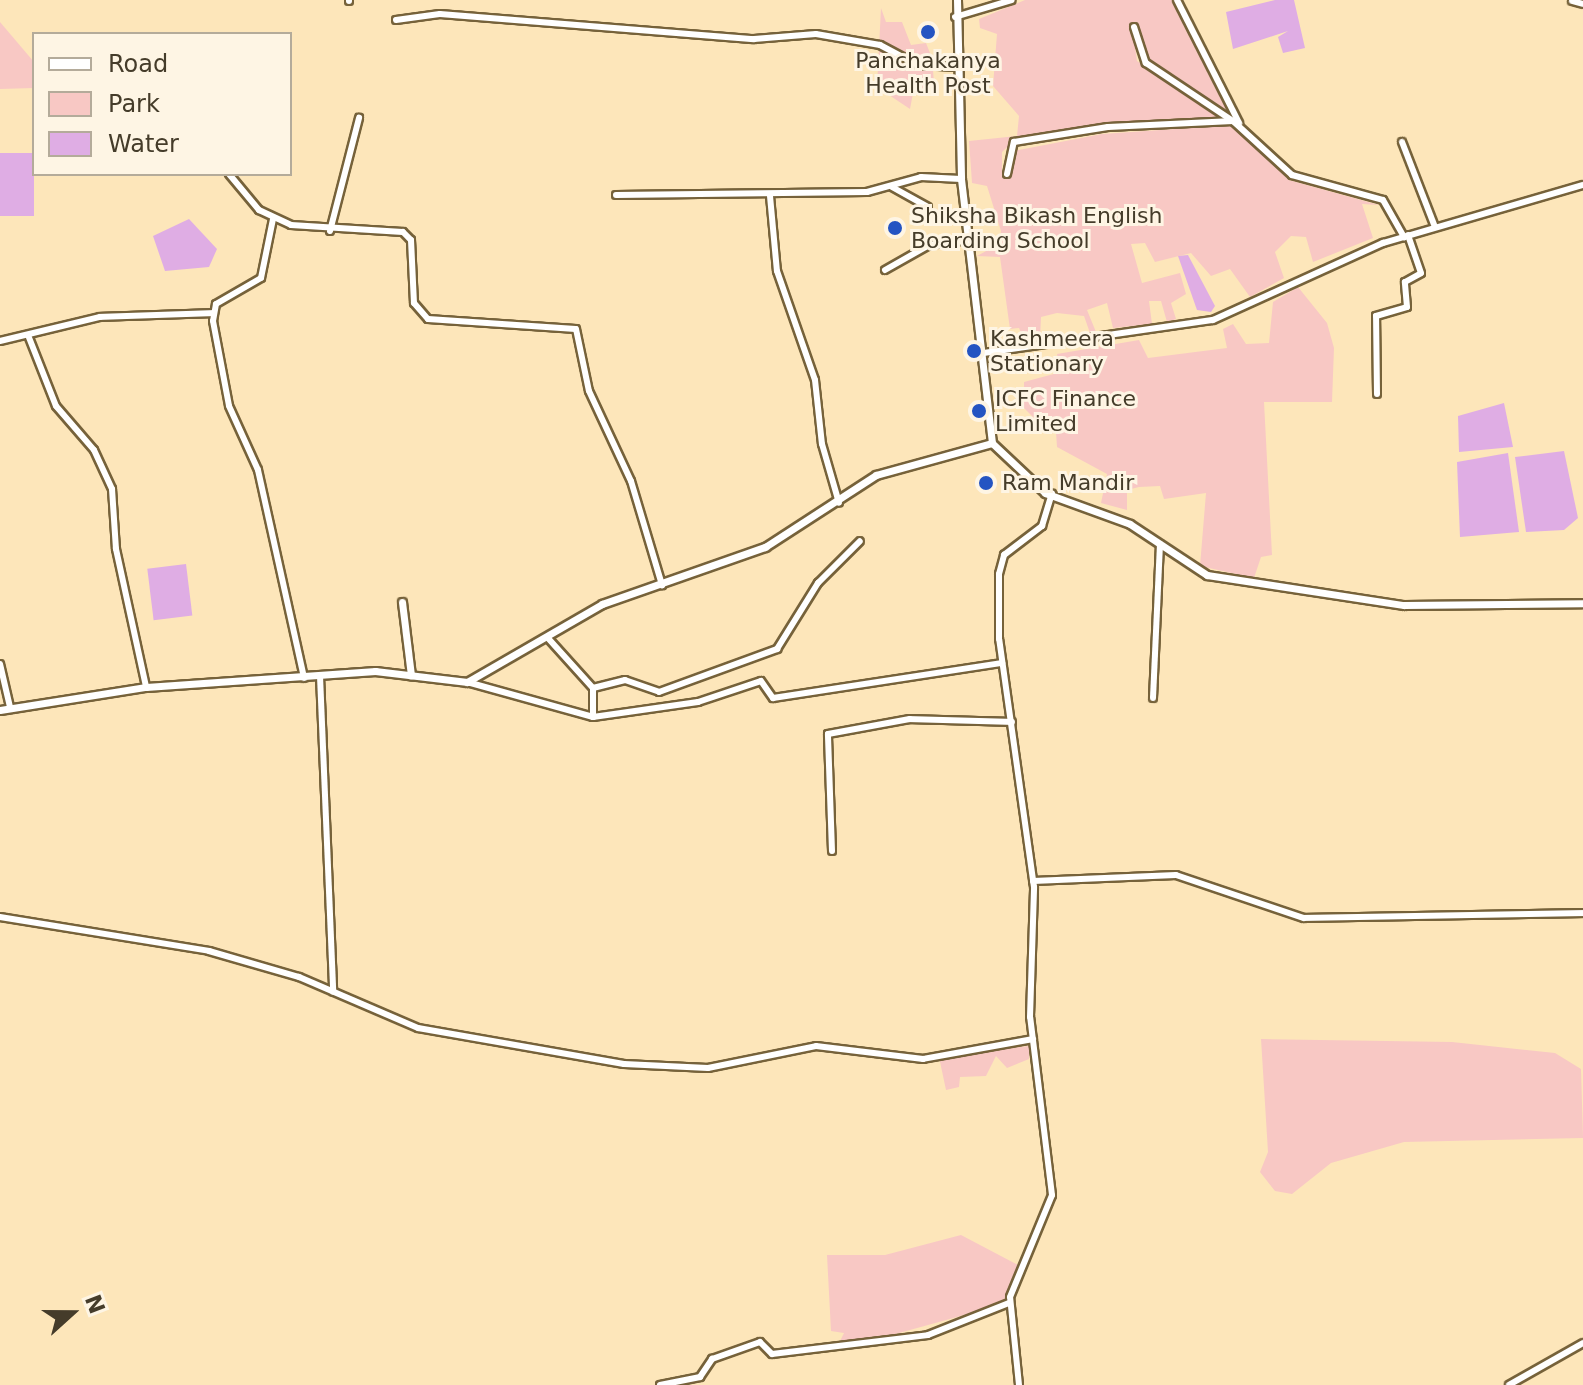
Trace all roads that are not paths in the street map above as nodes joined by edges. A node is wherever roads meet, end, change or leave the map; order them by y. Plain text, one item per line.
1 (957, 0) edge
2 (1012, 0) edge
3 (1177, 0) edge
4 (1572, 1) edge
5 (1583, 4) edge
6 (955, 17) junction
7 (396, 20) dead end
8 (1134, 27) dead end
9 (958, 67) junction
10 (359, 118) dead end
11 (1236, 122) junction
12 (1402, 142) dead end
13 (1007, 174) dead end
14 (230, 176) edge
15 (961, 179) junction
16 (1583, 185) edge
17 (891, 187) junction
18 (616, 195) dead end
19 (770, 196) junction
20 (928, 207) dead end
21 (273, 219) junction
22 (1435, 227) junction
23 (330, 231) junction
24 (1406, 236) junction
25 (967, 240) junction
26 (885, 270) dead end
27 (213, 313) junction
28 (28, 335) junction
29 (0, 341) edge
30 (983, 353) junction
31 (1377, 394) dead end
32 (992, 443) junction
33 (1052, 494) junction
34 (839, 503) junction
35 (860, 541) dead end
36 (1160, 544) junction
37 (662, 585) junction
38 (402, 602) dead end
39 (1583, 603) edge
40 (547, 637) junction
41 (1002, 663) junction
42 (0, 664) edge
43 (411, 675) junction
44 (320, 676) junction
45 (304, 678) junction
46 (467, 682) junction
47 (146, 687) junction
48 (593, 688) junction
49 (1153, 698) dead end
50 (10, 707) junction
51 (0, 710) edge
52 (593, 717) junction
53 (1012, 722) junction
54 (832, 851) dead end
55 (1033, 881) junction
56 (1583, 913) edge
57 (0, 917) edge
58 (333, 993) junction
59 (1033, 1039) junction
60 (1009, 1303) junction
61 (1583, 1343) edge
62 (660, 1385) edge
63 (1019, 1385) edge
64 (1509, 1385) edge

1 - 6 street
2 - 6 street
3 - 11 street
4 - 5 street
6 - 9 street
7 - 9 street
8 - 11 street
9 - 15 street
10 - 23 street
11 - 13 street
11 - 24 street
12 - 22 street
14 - 21 street
15 - 17 street
15 - 25 street
16 - 22 street
17 - 19 street
17 - 20 street
18 - 19 street
19 - 34 street
21 - 23 street
21 - 27 street
22 - 24 street
23 - 37 street
24 - 30 street
24 - 31 street
25 - 26 street
25 - 30 street
27 - 28 street
27 - 45 street
28 - 29 street
28 - 47 street
30 - 32 street
32 - 33 street
32 - 34 street
33 - 36 street
33 - 41 street
34 - 37 street
35 - 48 street
36 - 39 street
36 - 49 street
37 - 40 street
38 - 43 street
40 - 46 street
40 - 48 street
41 - 52 street
41 - 53 street
42 - 50 street
43 - 44 street
43 - 46 street
44 - 45 street
44 - 58 street
45 - 47 street
46 - 52 street
47 - 50 street
48 - 52 street
50 - 51 street
53 - 54 street
53 - 55 street
55 - 56 street
55 - 59 street
57 - 58 street
58 - 59 street
59 - 60 street
60 - 62 street
60 - 63 street
61 - 64 street

